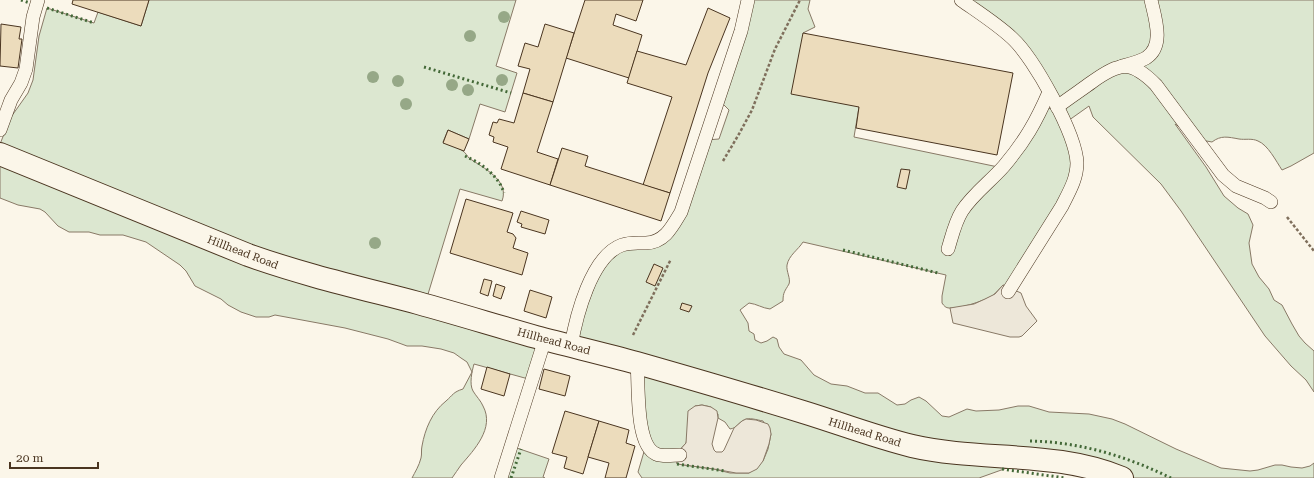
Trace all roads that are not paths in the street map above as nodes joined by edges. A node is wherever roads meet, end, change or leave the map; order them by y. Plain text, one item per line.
1 (38, 0) edge
2 (748, 0) edge
3 (961, 0) edge
4 (1151, 0) edge
5 (1122, 66) junction
6 (1049, 92) junction
7 (1057, 107) junction
8 (3, 110) edge
9 (0, 130) edge
10 (0, 154) edge
11 (1271, 202) road end
12 (948, 249) dead end
13 (1008, 292) dead end
14 (544, 339) junction
15 (571, 346) junction
16 (637, 363) junction
17 (680, 455) dead end
18 (501, 478) edge
19 (1122, 478) edge

1 - 8 lane
2 - 15 lane
3 - 6 lane
4 - 5 lane
5 - 7 lane
5 - 11 lane
6 - 7 lane
6 - 12 lane
7 - 13 lane
8 - 9 lane
10 - 14 street, Hillhead Road
14 - 15 street, Hillhead Road
14 - 18 lane
15 - 16 street, Hillhead Road
16 - 17 lane
16 - 19 street, Hillhead Road

